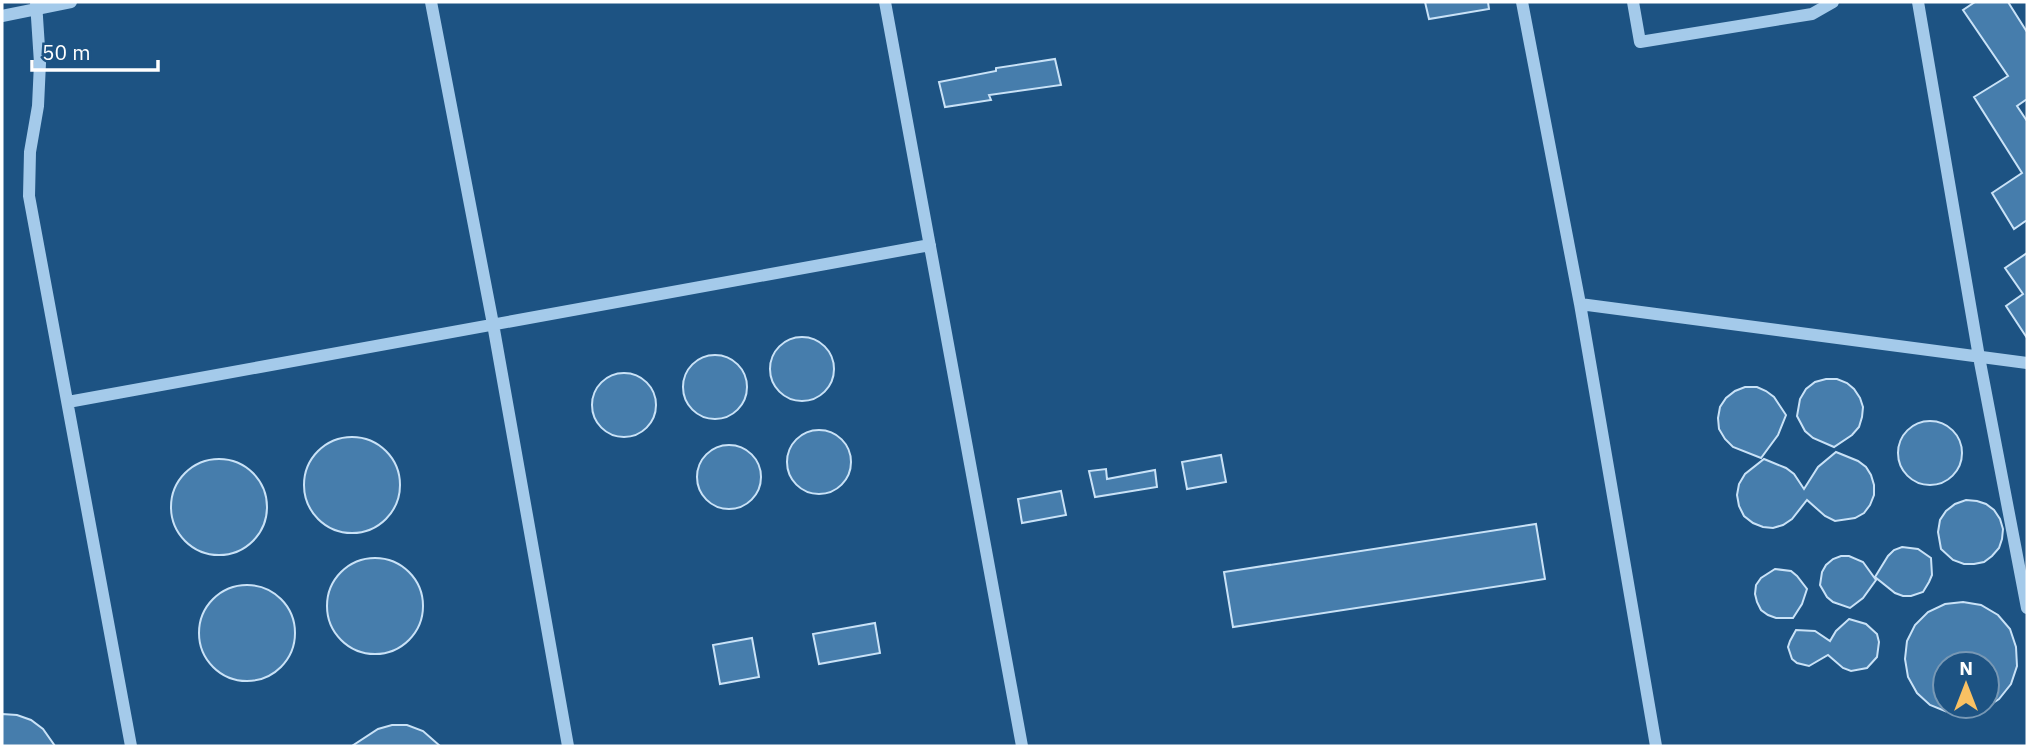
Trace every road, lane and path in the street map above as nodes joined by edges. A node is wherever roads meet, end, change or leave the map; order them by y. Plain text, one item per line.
1 (71, 2) edge
2 (431, 2) edge
3 (885, 2) edge
4 (1522, 2) edge
5 (1633, 2) edge
6 (1832, 2) edge
7 (1918, 2) edge
8 (37, 5) edge
9 (2, 16) edge
10 (930, 245) junction
11 (1580, 304) junction
12 (493, 324) junction
13 (1979, 357) junction
14 (2027, 363) edge
15 (68, 402) junction
16 (2027, 608) edge
17 (131, 746) edge
18 (568, 746) edge
19 (1022, 746) edge
20 (1656, 746) edge

1 - 8 lane
2 - 12 lane
3 - 10 lane
4 - 11 lane
5 - 6 lane
7 - 13 lane
8 - 9 lane
8 - 15 lane
10 - 12 lane
10 - 19 lane
11 - 13 lane
11 - 20 lane
12 - 15 lane
12 - 18 lane
13 - 14 lane
13 - 16 lane
15 - 17 lane

